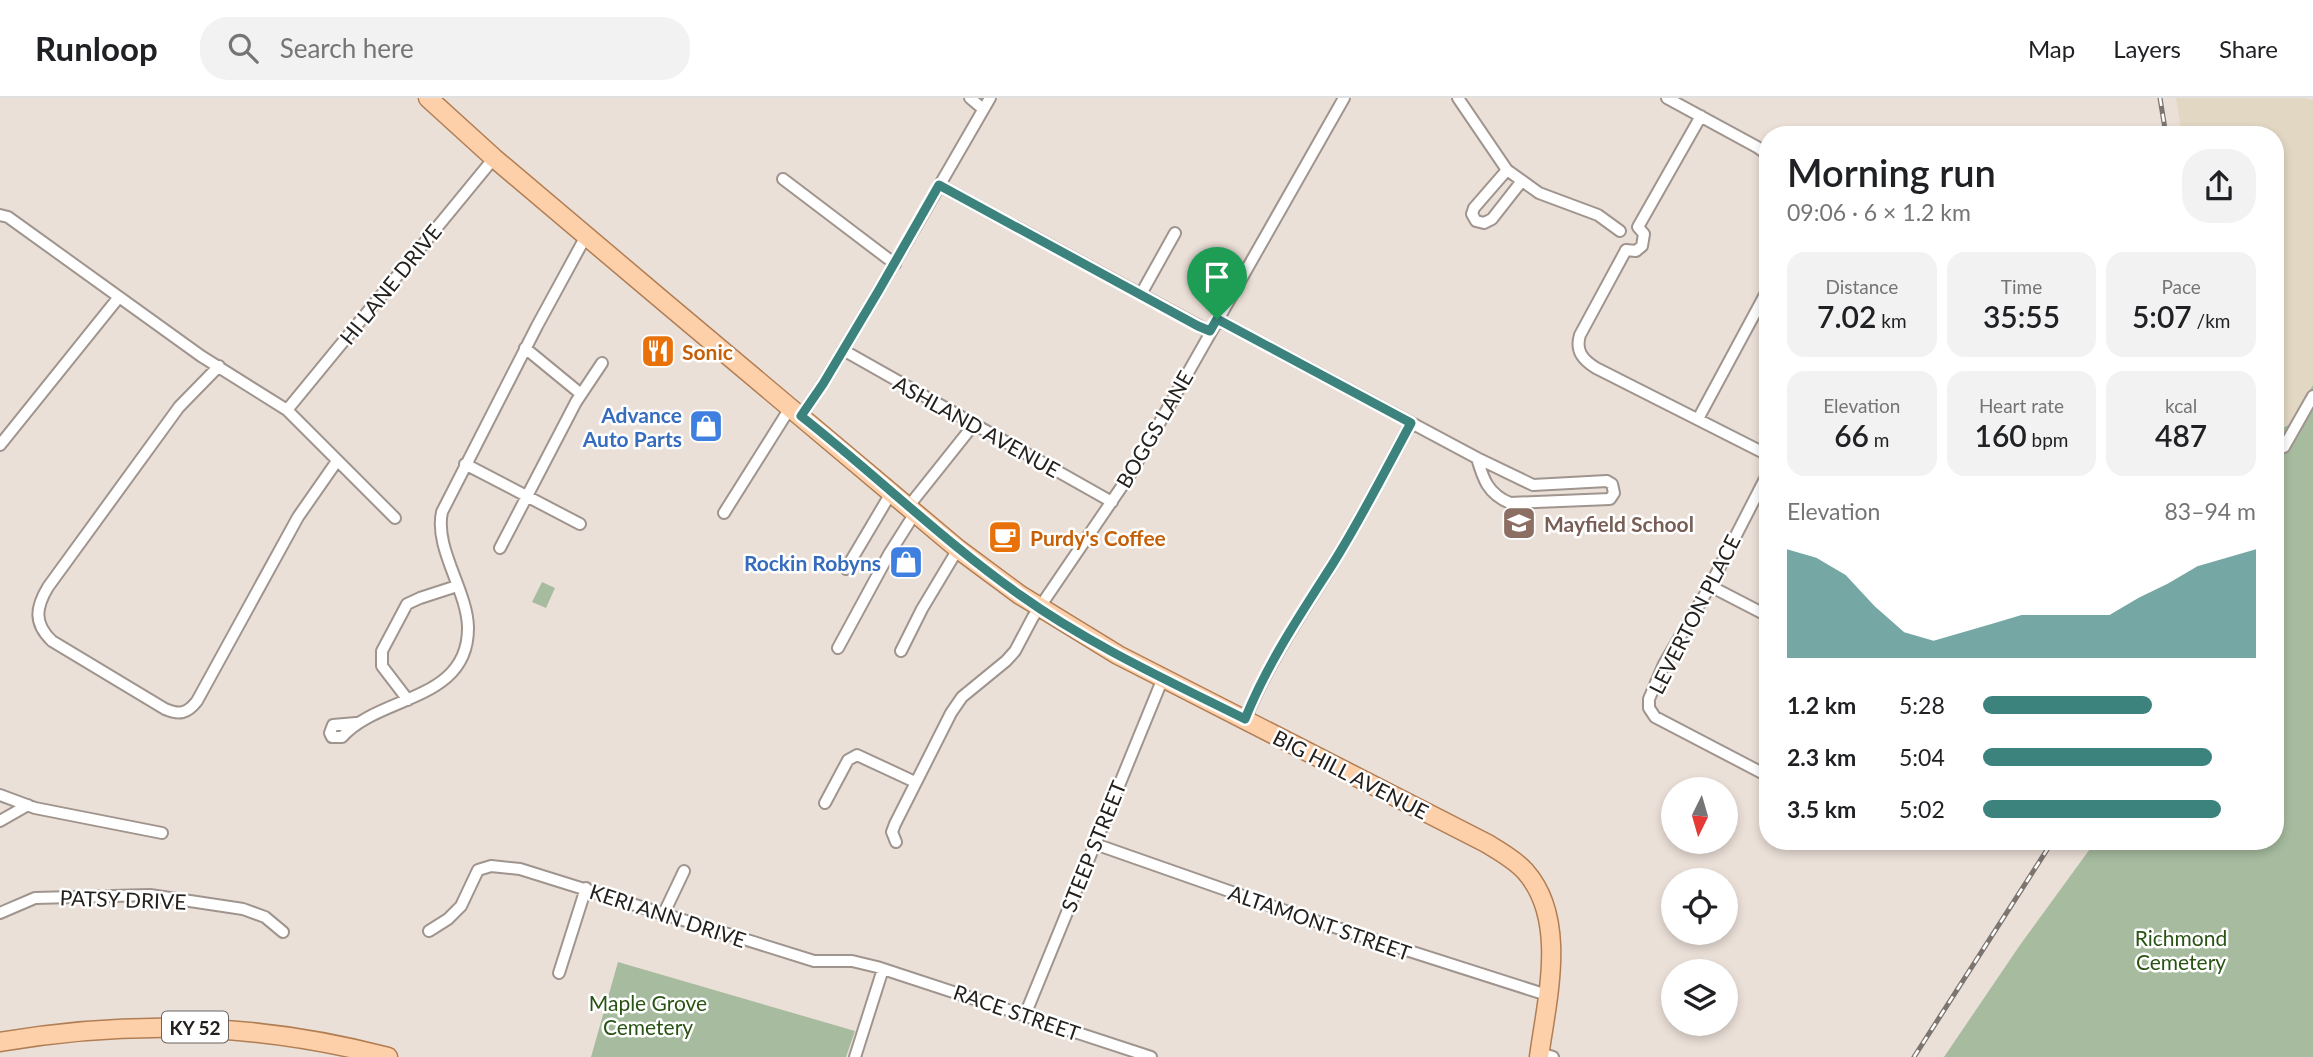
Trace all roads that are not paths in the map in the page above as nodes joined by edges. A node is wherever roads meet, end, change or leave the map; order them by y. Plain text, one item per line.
1 (428, 98) edge
2 (970, 98) edge
3 (990, 98) edge
4 (1344, 98) edge
5 (1458, 98) edge
6 (1467, 98) edge
7 (1667, 98) edge
8 (984, 109) junction
9 (1701, 116) junction
10 (1473, 119) junction
11 (1759, 148) edge
12 (494, 158) junction
13 (1507, 170) junction
14 (783, 179) dead end
15 (1521, 181) junction
16 (939, 185) junction
17 (0, 215) edge
18 (1638, 227) junction
19 (1620, 231) junction
20 (1175, 233) dead end
21 (586, 236) junction
22 (1626, 250) junction
23 (895, 264) junction
24 (1140, 294) junction
25 (119, 297) junction
26 (1759, 306) edge
27 (1217, 319) junction
28 (1210, 331) junction
29 (525, 348) junction
30 (843, 350) junction
31 (602, 363) dead end
32 (219, 366) junction
33 (581, 394) junction
34 (2313, 396) edge
35 (287, 410) junction
36 (796, 412) junction
37 (1698, 419) junction
38 (975, 423) junction
39 (1411, 423) junction
40 (0, 445) edge
41 (2284, 447) edge
42 (1759, 450) edge
43 (1477, 458) junction
44 (337, 461) junction
45 (465, 464) junction
46 (1759, 491) edge
47 (891, 493) junction
48 (527, 497) junction
49 (1112, 502) junction
50 (912, 510) junction
51 (724, 513) dead end
52 (395, 518) dead end
53 (580, 524) dead end
54 (500, 548) dead end
55 (958, 549) junction
56 (846, 569) dead end
57 (457, 586) junction
58 (1710, 586) junction
59 (1040, 609) junction
60 (1759, 611) edge
61 (838, 648) dead end
62 (901, 650) dead end
63 (1163, 678) junction
64 (408, 700) junction
65 (1245, 719) junction
66 (356, 723) dead end
67 (1759, 771) edge
68 (915, 782) junction
69 (0, 795) edge
70 (825, 803) dead end
71 (28, 806) junction
72 (0, 821) edge
73 (163, 833) dead end
74 (896, 842) dead end
75 (1095, 844) junction
76 (684, 871) dead end
77 (586, 888) junction
78 (0, 913) edge
79 (664, 914) junction
80 (283, 932) dead end
81 (429, 932) dead end
82 (883, 969) junction
83 (559, 973) dead end
84 (1547, 995) junction
85 (1025, 1016) junction
86 (0, 1042) edge
87 (360, 1053) edge
88 (1544, 1056) edge
89 (388, 1057) edge
90 (855, 1057) edge
91 (1151, 1057) edge

1 - 12 main road, BIG HILL AVENUE
2 - 8 street
3 - 8 street
4 - 27 street, BOGGS LANE
5 - 10 street
6 - 10 street
7 - 9 street
8 - 16 street
9 - 11 street
9 - 18 street
10 - 13 street
12 - 21 main road, BIG HILL AVENUE
12 - 35 street, HI LANE DRIVE
13 - 15 street
13 - 15 street
14 - 23 street
15 - 19 street
16 - 23 street
16 - 24 street
17 - 25 street
18 - 19 street
18 - 22 street
19 - 22 street
20 - 24 street
21 - 29 street
21 - 36 main road, BIG HILL AVENUE
22 - 37 street
23 - 30 street
24 - 28 street
25 - 32 street
25 - 40 street
26 - 37 street
27 - 28 street, BOGGS LANE
27 - 39 street
28 - 49 street, BOGGS LANE
29 - 33 street
29 - 45 street
30 - 36 street
30 - 38 street, ASHLAND AVENUE
31 - 33 street
32 - 35 street
32 - 44 street
33 - 48 street
34 - 41 street
35 - 44 street
36 - 47 main road, BIG HILL AVENUE
36 - 51 street
37 - 42 street
38 - 49 street, ASHLAND AVENUE
38 - 50 street
39 - 43 street
39 - 65 street
43 - 43 street
44 - 52 street
45 - 48 street
45 - 57 street
46 - 58 street, LEVERTON PLACE
47 - 50 main road, BIG HILL AVENUE
47 - 56 street
48 - 53 street
48 - 54 street
49 - 59 street, BOGGS LANE
50 - 55 main road, BIG HILL AVENUE
50 - 61 street
55 - 59 main road, BIG HILL AVENUE
55 - 62 street
57 - 64 street
57 - 64 street
58 - 60 street
58 - 67 street, LEVERTON PLACE
59 - 63 main road, BIG HILL AVENUE
59 - 68 street, BOGGS LANE
63 - 65 main road, BIG HILL AVENUE
63 - 75 street, STEEP STREET
64 - 66 street
65 - 84 main road, BIG HILL AVENUE
68 - 70 street
68 - 74 street, BOGGS LANE
69 - 71 street
71 - 72 street
71 - 73 street
75 - 84 street, ALTAMONT STREET
75 - 85 street, STEEP STREET
76 - 79 street
77 - 79 street, KERI ANN DRIVE
77 - 81 street, KERI ANN DRIVE
77 - 83 street
78 - 80 street, PATSY DRIVE
79 - 82 street, KERI ANN DRIVE
82 - 85 street, RACE STREET
82 - 90 street
84 - 88 main road, BIG HILL AVENUE
85 - 91 street, RACE STREET
86 - 87 main road, KY 52
87 - 89 main road, KY 52

